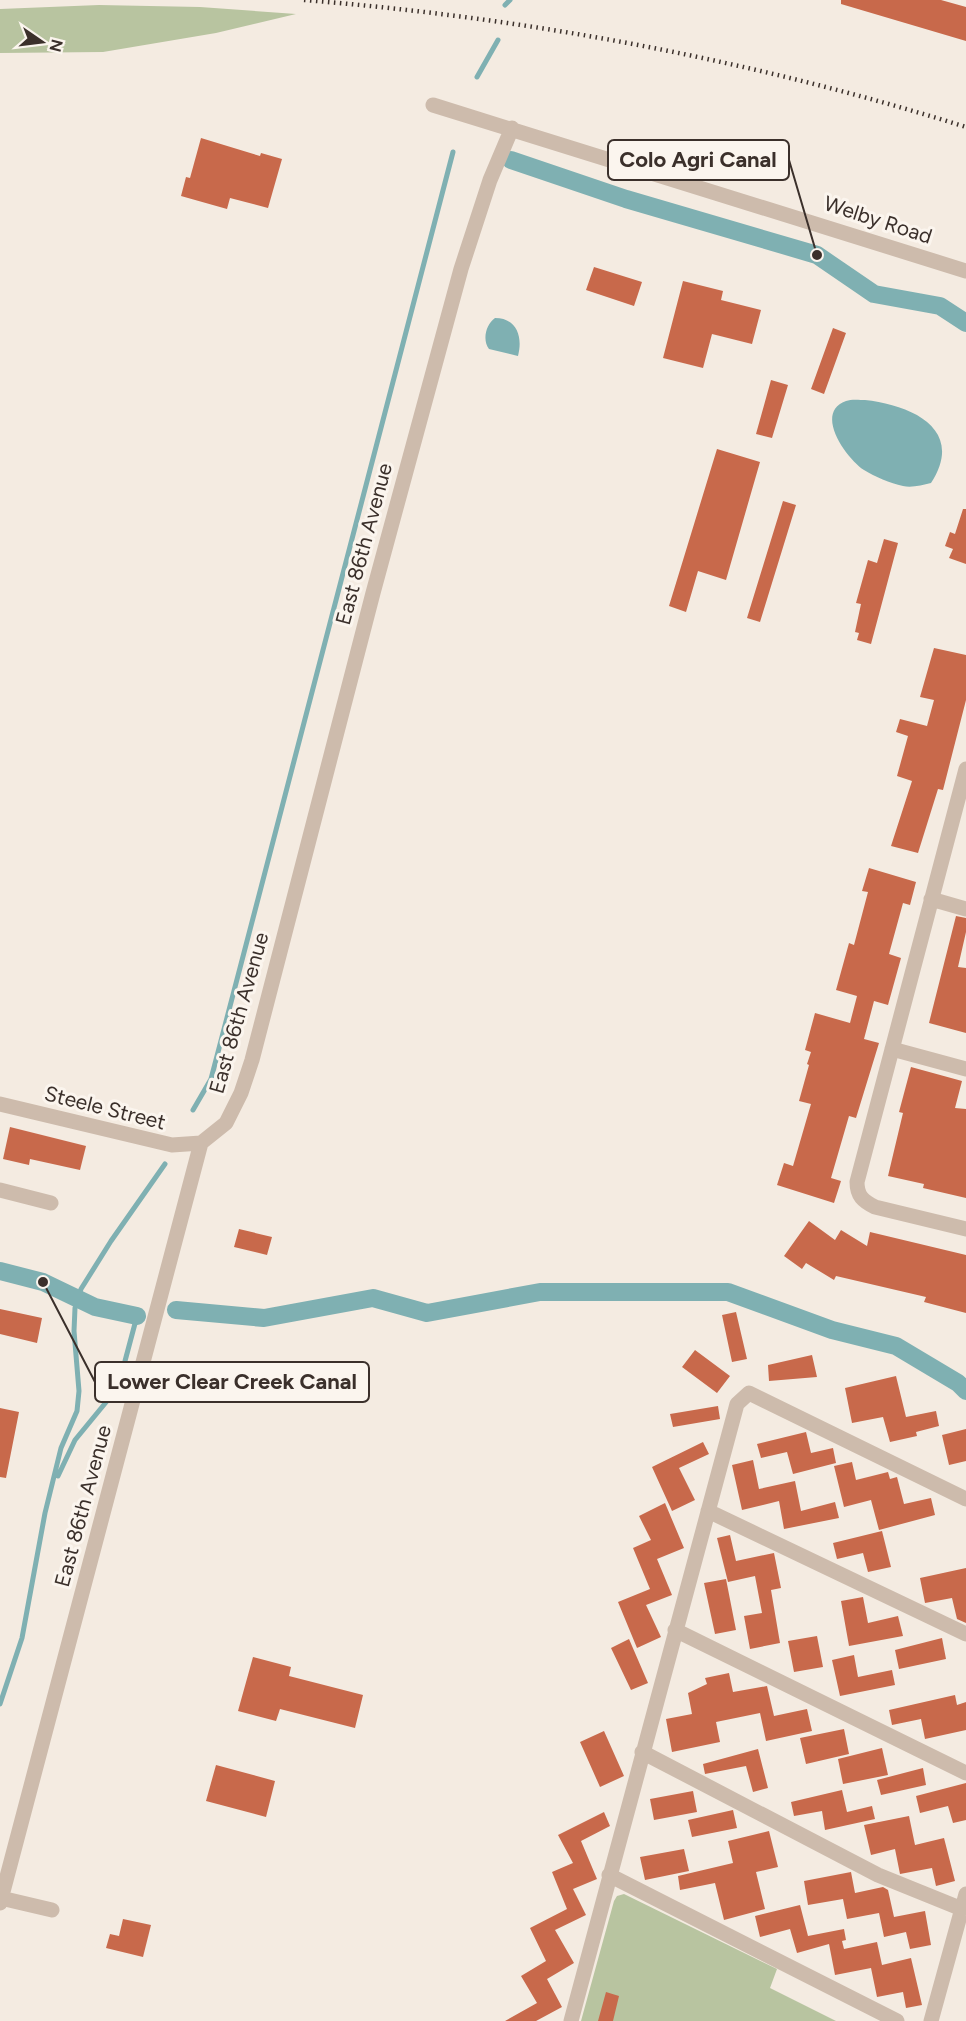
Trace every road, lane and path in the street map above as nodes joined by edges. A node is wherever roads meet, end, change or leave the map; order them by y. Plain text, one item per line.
1 (433, 105) dead end
2 (512, 128) junction
3 (966, 271) edge
4 (966, 769) edge
5 (931, 899) junction
6 (966, 909) edge
7 (892, 1049) junction
8 (966, 1069) edge
9 (0, 1104) edge
10 (201, 1143) junction
11 (0, 1190) edge
12 (51, 1203) dead end
13 (966, 1229) edge
14 (966, 1499) edge
15 (708, 1511) junction
16 (675, 1630) junction
17 (966, 1634) edge
18 (642, 1752) junction
19 (966, 1773) edge
20 (609, 1875) junction
21 (1, 1900) edge
22 (964, 1901) edge
23 (52, 1910) dead end
24 (571, 2021) edge
25 (897, 2021) edge
26 (931, 2021) edge

1 - 2 street, Welby Road
2 - 3 street, Welby Road
2 - 10 street, East 86th Avenue
4 - 5 street
5 - 6 street
5 - 7 street
7 - 8 street
7 - 13 street
9 - 10 street, Steele Street
10 - 21 street, East 86th Avenue
11 - 12 street
14 - 15 street
15 - 16 street
15 - 17 street
16 - 18 street
16 - 19 street
18 - 20 street
18 - 22 street
20 - 24 street
20 - 25 street
21 - 23 street
22 - 26 street

